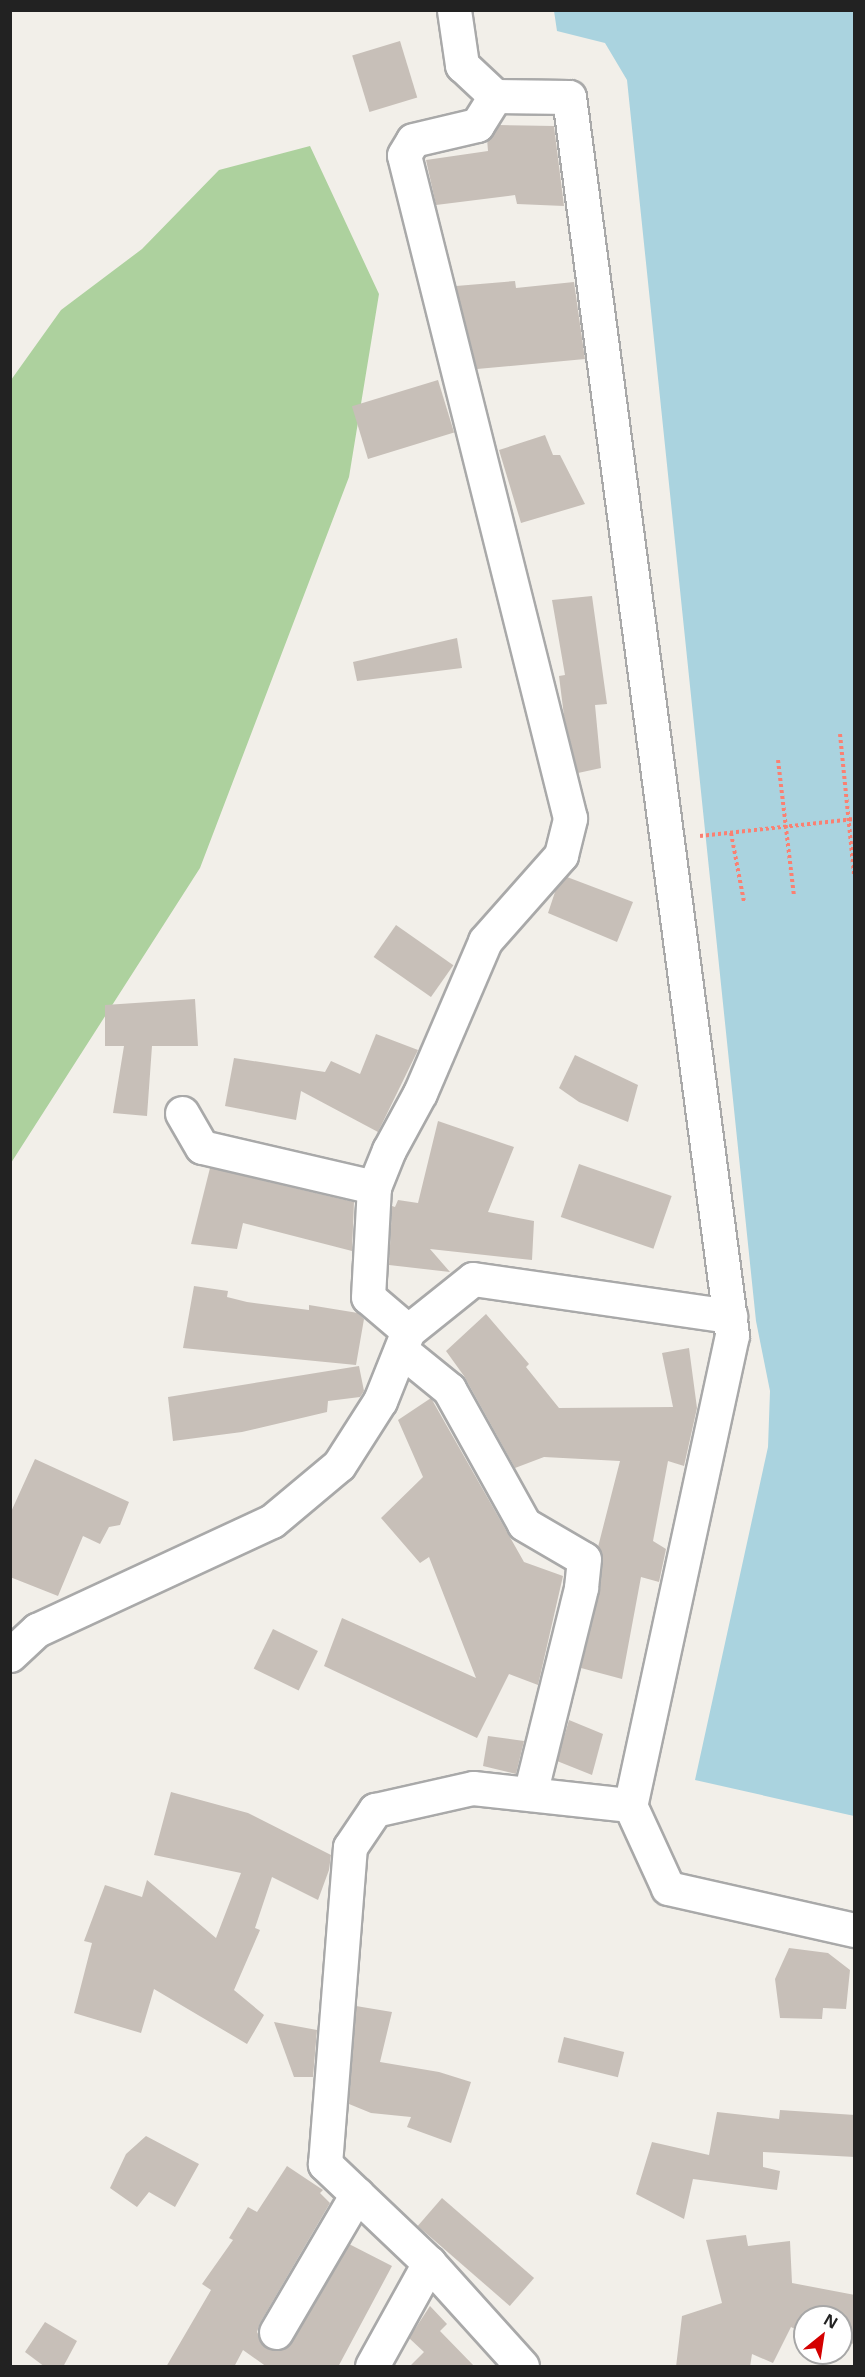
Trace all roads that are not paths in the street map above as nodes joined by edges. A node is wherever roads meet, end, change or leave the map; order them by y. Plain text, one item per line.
1 (454, 10) edge
2 (495, 96) junction
3 (182, 1113) dead end
4 (374, 1187) junction
5 (730, 1317) junction
6 (405, 1340) junction
7 (10, 1655) edge
8 (530, 1794) junction
9 (630, 1805) junction
10 (855, 1930) edge
11 (357, 2194) junction
12 (429, 2264) junction
13 (276, 2332) dead end
14 (372, 2367) edge
15 (522, 2367) edge

1 - 2 street
2 - 4 street
2 - 5 street
3 - 4 street
4 - 6 street
5 - 6 street
5 - 9 street
6 - 7 street
6 - 8 street
8 - 9 street
8 - 11 street
9 - 10 street
11 - 12 street
11 - 13 street
12 - 14 street
12 - 15 street

